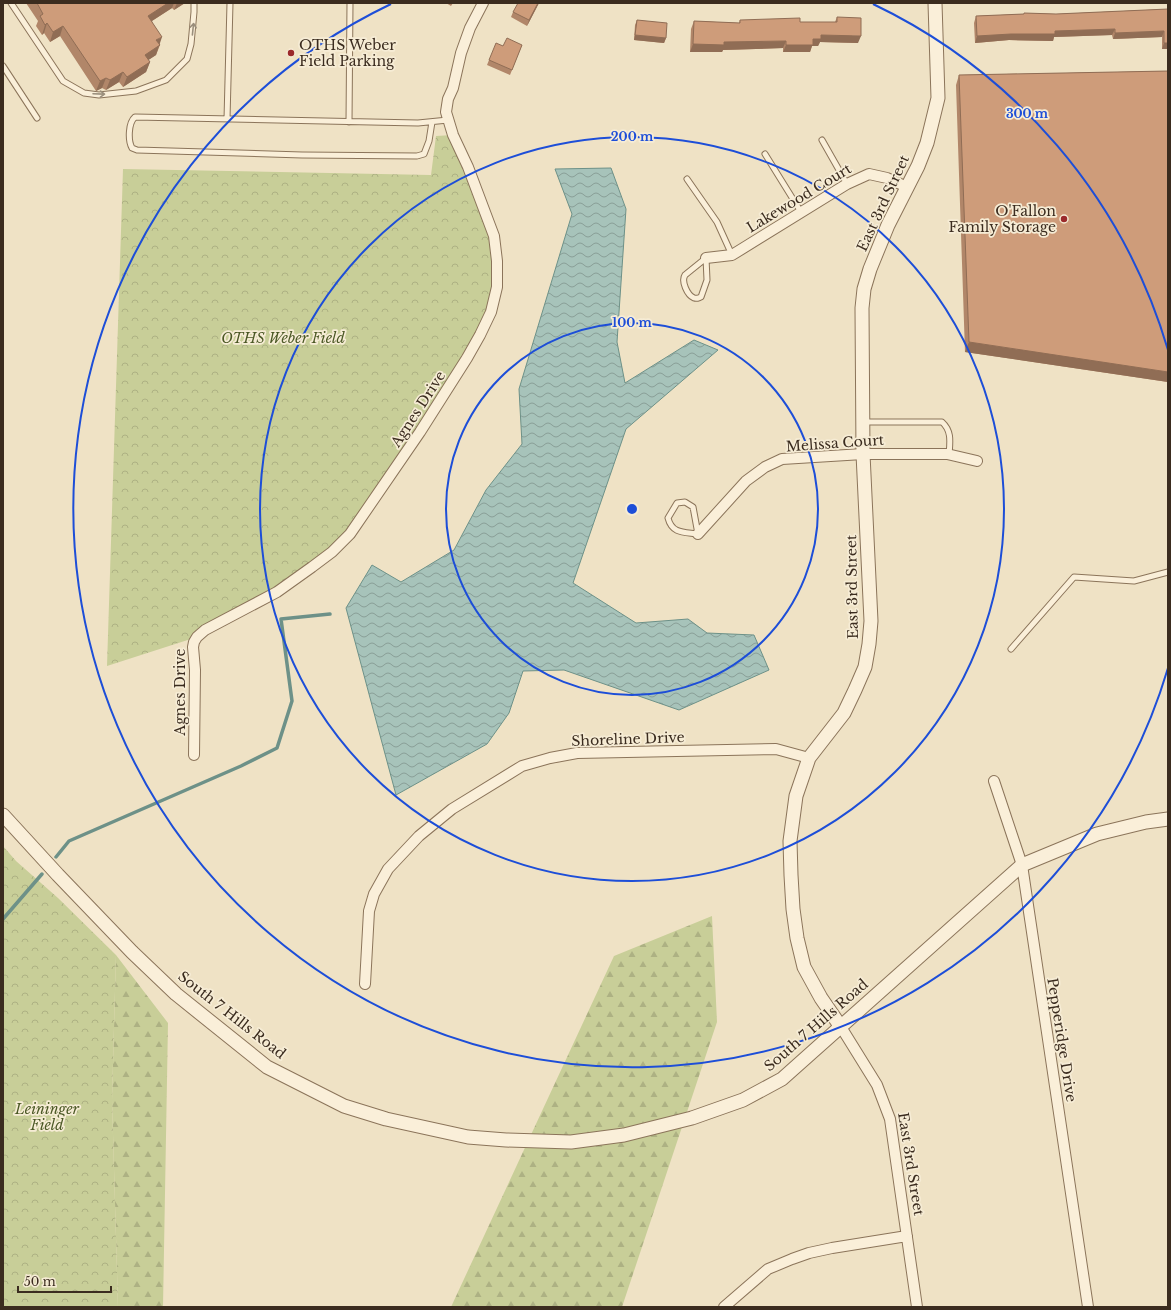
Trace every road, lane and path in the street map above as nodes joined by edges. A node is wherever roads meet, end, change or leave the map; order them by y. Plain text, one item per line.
1 (11, 3) edge
2 (194, 3) edge
3 (230, 3) edge
4 (350, 3) edge
5 (483, 3) edge
6 (935, 3) edge
7 (3, 66) edge
8 (37, 118) dead end
9 (227, 119) junction
10 (448, 120) junction
11 (349, 122) junction
12 (432, 122) junction
13 (822, 140) dead end
14 (765, 154) dead end
15 (687, 179) dead end
16 (847, 184) junction
17 (907, 187) junction
18 (801, 212) junction
19 (732, 256) junction
20 (706, 258) junction
21 (863, 422) junction
22 (863, 454) junction
23 (949, 455) junction
24 (977, 461) dead end
25 (698, 534) junction
26 (1168, 572) edge
27 (1011, 649) dead end
28 (194, 755) dead end
29 (809, 758) junction
30 (994, 781) dead end
31 (3, 815) edge
32 (1168, 819) edge
33 (1022, 864) junction
34 (365, 984) dead end
35 (841, 1027) junction
36 (907, 1236) junction
37 (724, 1307) edge
38 (917, 1307) edge
39 (1088, 1307) edge

1 -> 2 lane
3 - 9 lane
4 - 11 lane
5 - 10 street, Agnes Drive
6 - 17 street, East 3rd Street
7 - 8 lane
9 - 11 lane
9 - 12 lane
10 - 12 lane
10 - 28 street, Agnes Drive
11 - 12 lane
13 - 16 lane
14 - 18 lane
15 - 19 lane
16 - 17 street, Lakewood Court
16 - 18 street, Lakewood Court
17 - 21 street, East 3rd Street
18 - 19 street, Lakewood Court
19 - 20 street, Lakewood Court
20 - 20 lane
21 - 22 street, East 3rd Street
21 - 23 lane
22 - 23 street, Melissa Court
22 - 25 street, Melissa Court
22 - 29 street, East 3rd Street
23 - 24 street, Melissa Court
25 - 25 lane
26 - 27 lane
29 - 34 street, Shoreline Drive
29 - 35 street, East 3rd Street
30 - 33 street, Pepperidge Drive
31 - 35 street, South 7 Hills Road
32 - 33 street, South 7 Hills Road
33 - 35 street, South 7 Hills Road
33 - 39 street, Pepperidge Drive
35 - 36 street, East 3rd Street
36 - 37 street
36 - 38 street, East 3rd Street

